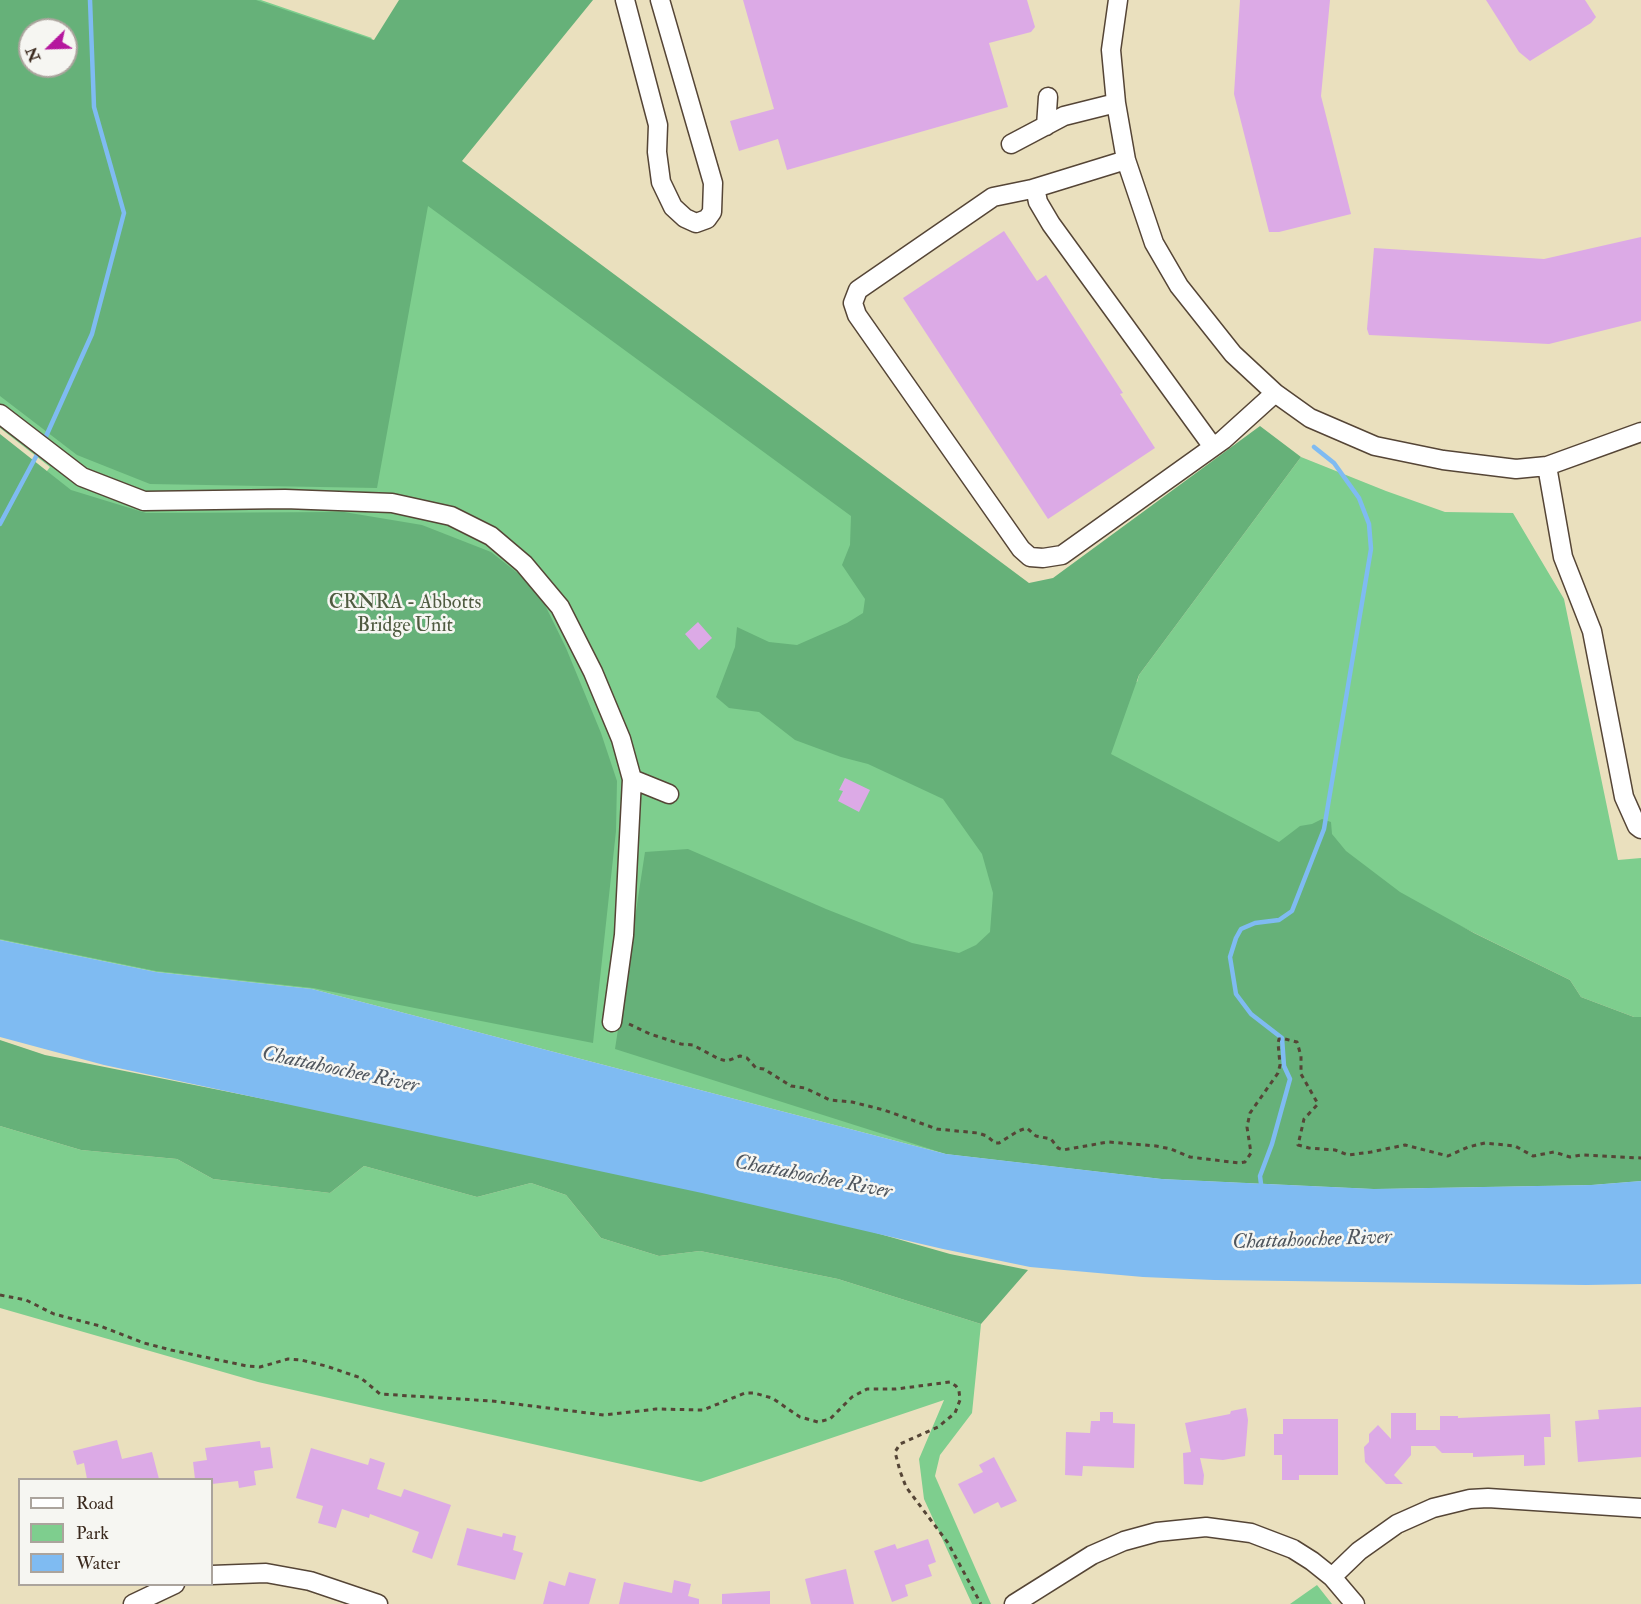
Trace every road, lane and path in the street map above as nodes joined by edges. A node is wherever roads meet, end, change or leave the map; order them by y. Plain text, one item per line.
1 (625, 0) edge
2 (660, 0) edge
3 (1118, 0) edge
4 (1048, 98) dead end
5 (1116, 103) junction
6 (1046, 126) junction
7 (1011, 144) dead end
8 (1126, 160) junction
9 (1035, 188) junction
10 (1275, 393) junction
11 (0, 414) edge
12 (1641, 432) edge
13 (1213, 447) junction
14 (1547, 466) junction
15 (632, 779) junction
16 (669, 794) dead end
17 (1641, 829) edge
18 (615, 1001) junction
19 (612, 1022) dead end
20 (1641, 1158) edge
21 (0, 1295) edge
22 (1641, 1508) edge
23 (213, 1575) edge
24 (1332, 1577) junction
25 (171, 1586) edge
26 (133, 1604) edge
27 (378, 1604) edge
28 (981, 1604) edge
29 (1014, 1604) edge
30 (1354, 1604) edge

1 - 2 street
3 - 5 street
4 - 6 street
5 - 6 street
5 - 8 street
6 - 7 street
8 - 9 street
8 - 10 street
9 - 13 street
9 - 13 street
10 - 13 street
10 - 14 street
11 - 15 street
12 - 14 street
14 - 17 street
15 - 16 street
15 - 18 street
18 - 19 street
18 - 20 path
21 - 28 path
22 - 24 street
23 - 27 street
24 - 29 street
24 - 30 street
25 - 26 street

